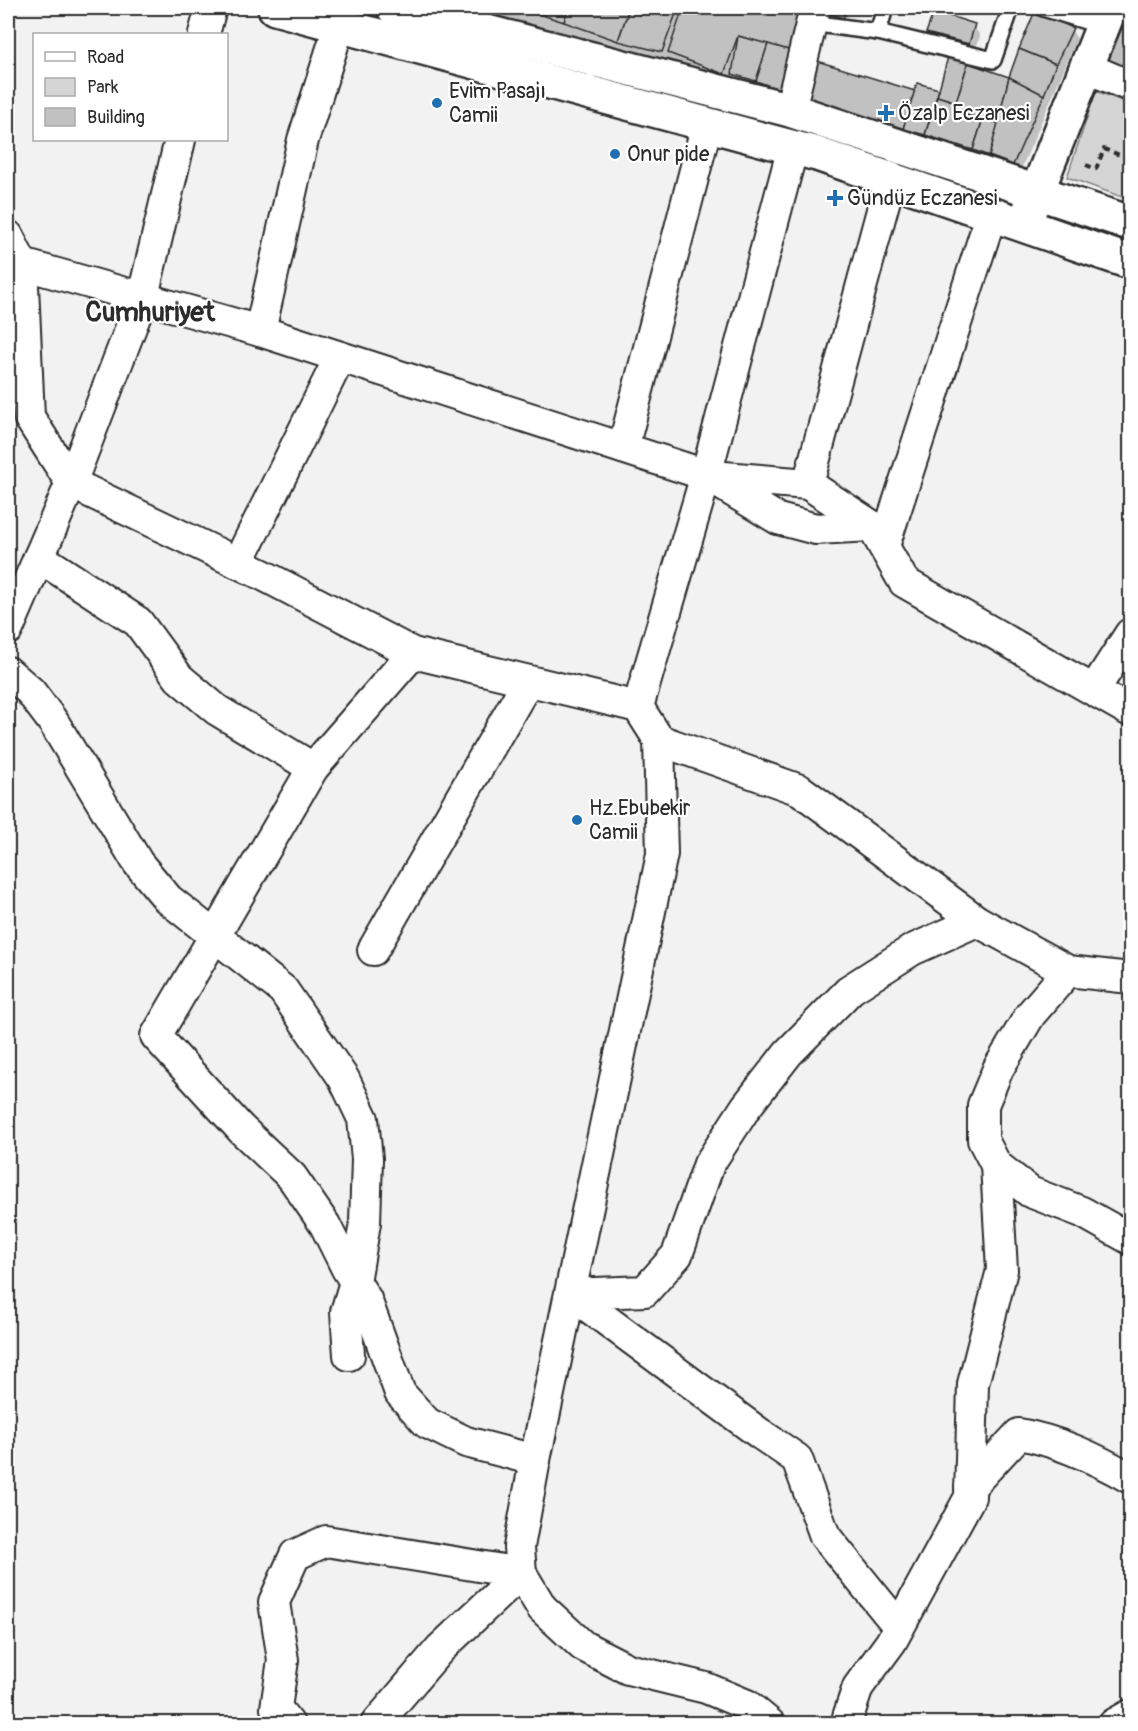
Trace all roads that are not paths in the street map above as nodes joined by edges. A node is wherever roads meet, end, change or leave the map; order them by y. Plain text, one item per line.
1 (211, 8) edge
2 (275, 8) edge
3 (885, 8) edge
4 (1011, 8) edge
5 (1043, 8) edge
6 (813, 15) edge
7 (388, 16) edge
8 (1106, 17) edge
9 (340, 23) junction
10 (878, 32) junction
11 (204, 33) edge
12 (1085, 67) junction
13 (1131, 86) edge
14 (790, 110) junction
15 (707, 124) junction
16 (180, 141) edge
17 (793, 147) junction
18 (891, 177) junction
19 (1037, 190) junction
20 (991, 214) junction
21 (1131, 223) edge
22 (1024, 225) junction
23 (8, 236) edge
24 (1131, 262) edge
25 (22, 264) junction
26 (142, 296) junction
27 (260, 331) junction
28 (340, 357) junction
29 (18, 416) edge
30 (623, 448) junction
31 (706, 475) junction
32 (70, 483) junction
33 (808, 484) junction
34 (878, 536) junction
35 (39, 557) junction
36 (238, 563) junction
37 (8, 629) edge
38 (1131, 634) edge
39 (413, 653) junction
40 (8, 672) edge
41 (528, 681) junction
42 (1094, 690) junction
43 (638, 708) junction
44 (1131, 711) edge
45 (659, 740) junction
46 (313, 768) junction
47 (977, 921) junction
48 (214, 937) junction
49 (373, 951) dead end
50 (1068, 971) junction
51 (1131, 978) edge
52 (996, 1165) junction
53 (1131, 1239) edge
54 (355, 1282) junction
55 (571, 1294) junction
56 (349, 1354) dead end
57 (536, 1460) junction
58 (1131, 1478) edge
59 (970, 1487) junction
60 (521, 1573) junction
61 (899, 1627) junction
62 (1131, 1715) edge
63 (289, 1724) edge
64 (376, 1724) edge
65 (770, 1724) edge
66 (849, 1724) edge
67 (1114, 1724) edge

1 - 11 street
2 - 9 main road
3 - 10 lane
4 - 10 lane
5 - 8 lane
6 - 10 lane
6 - 14 street
7 - 9 main road
7 - 14 main road
7 - 15 main road
8 - 12 main road
9 - 27 street
12 - 13 street
12 - 19 main road
14 - 19 main road
15 - 17 main road
15 - 30 street
16 - 26 street
17 - 18 main road
17 - 31 street
18 - 20 main road
18 - 33 street
19 - 21 main road
19 - 22 main road
20 - 22 main road
20 - 34 street
22 - 24 main road
23 - 25 street
25 - 26 street
25 - 29 street
26 - 27 street
26 - 32 street
27 - 28 street
28 - 30 street
28 - 36 street
29 - 32 street
30 - 31 street
31 - 33 street
31 - 34 street
31 - 43 street
32 - 35 street
32 - 36 street
33 - 34 street
34 - 42 street
35 - 37 street
35 - 46 street
36 - 39 street
38 - 42 street
39 - 41 street
39 - 46 street
40 - 48 street
41 - 43 street
41 - 49 street
42 - 44 street
43 - 45 street
45 - 47 street
45 - 55 street
46 - 48 street
47 - 50 street
47 - 55 street
48 - 54 street
48 - 54 street
50 - 51 street
50 - 52 street
52 - 53 street
52 - 59 street
54 - 56 street
54 - 57 street
55 - 57 street
55 - 61 street
57 - 60 street
58 - 59 street
59 - 61 street
60 - 63 street
60 - 64 street
60 - 65 street
61 - 66 street
62 - 67 street

